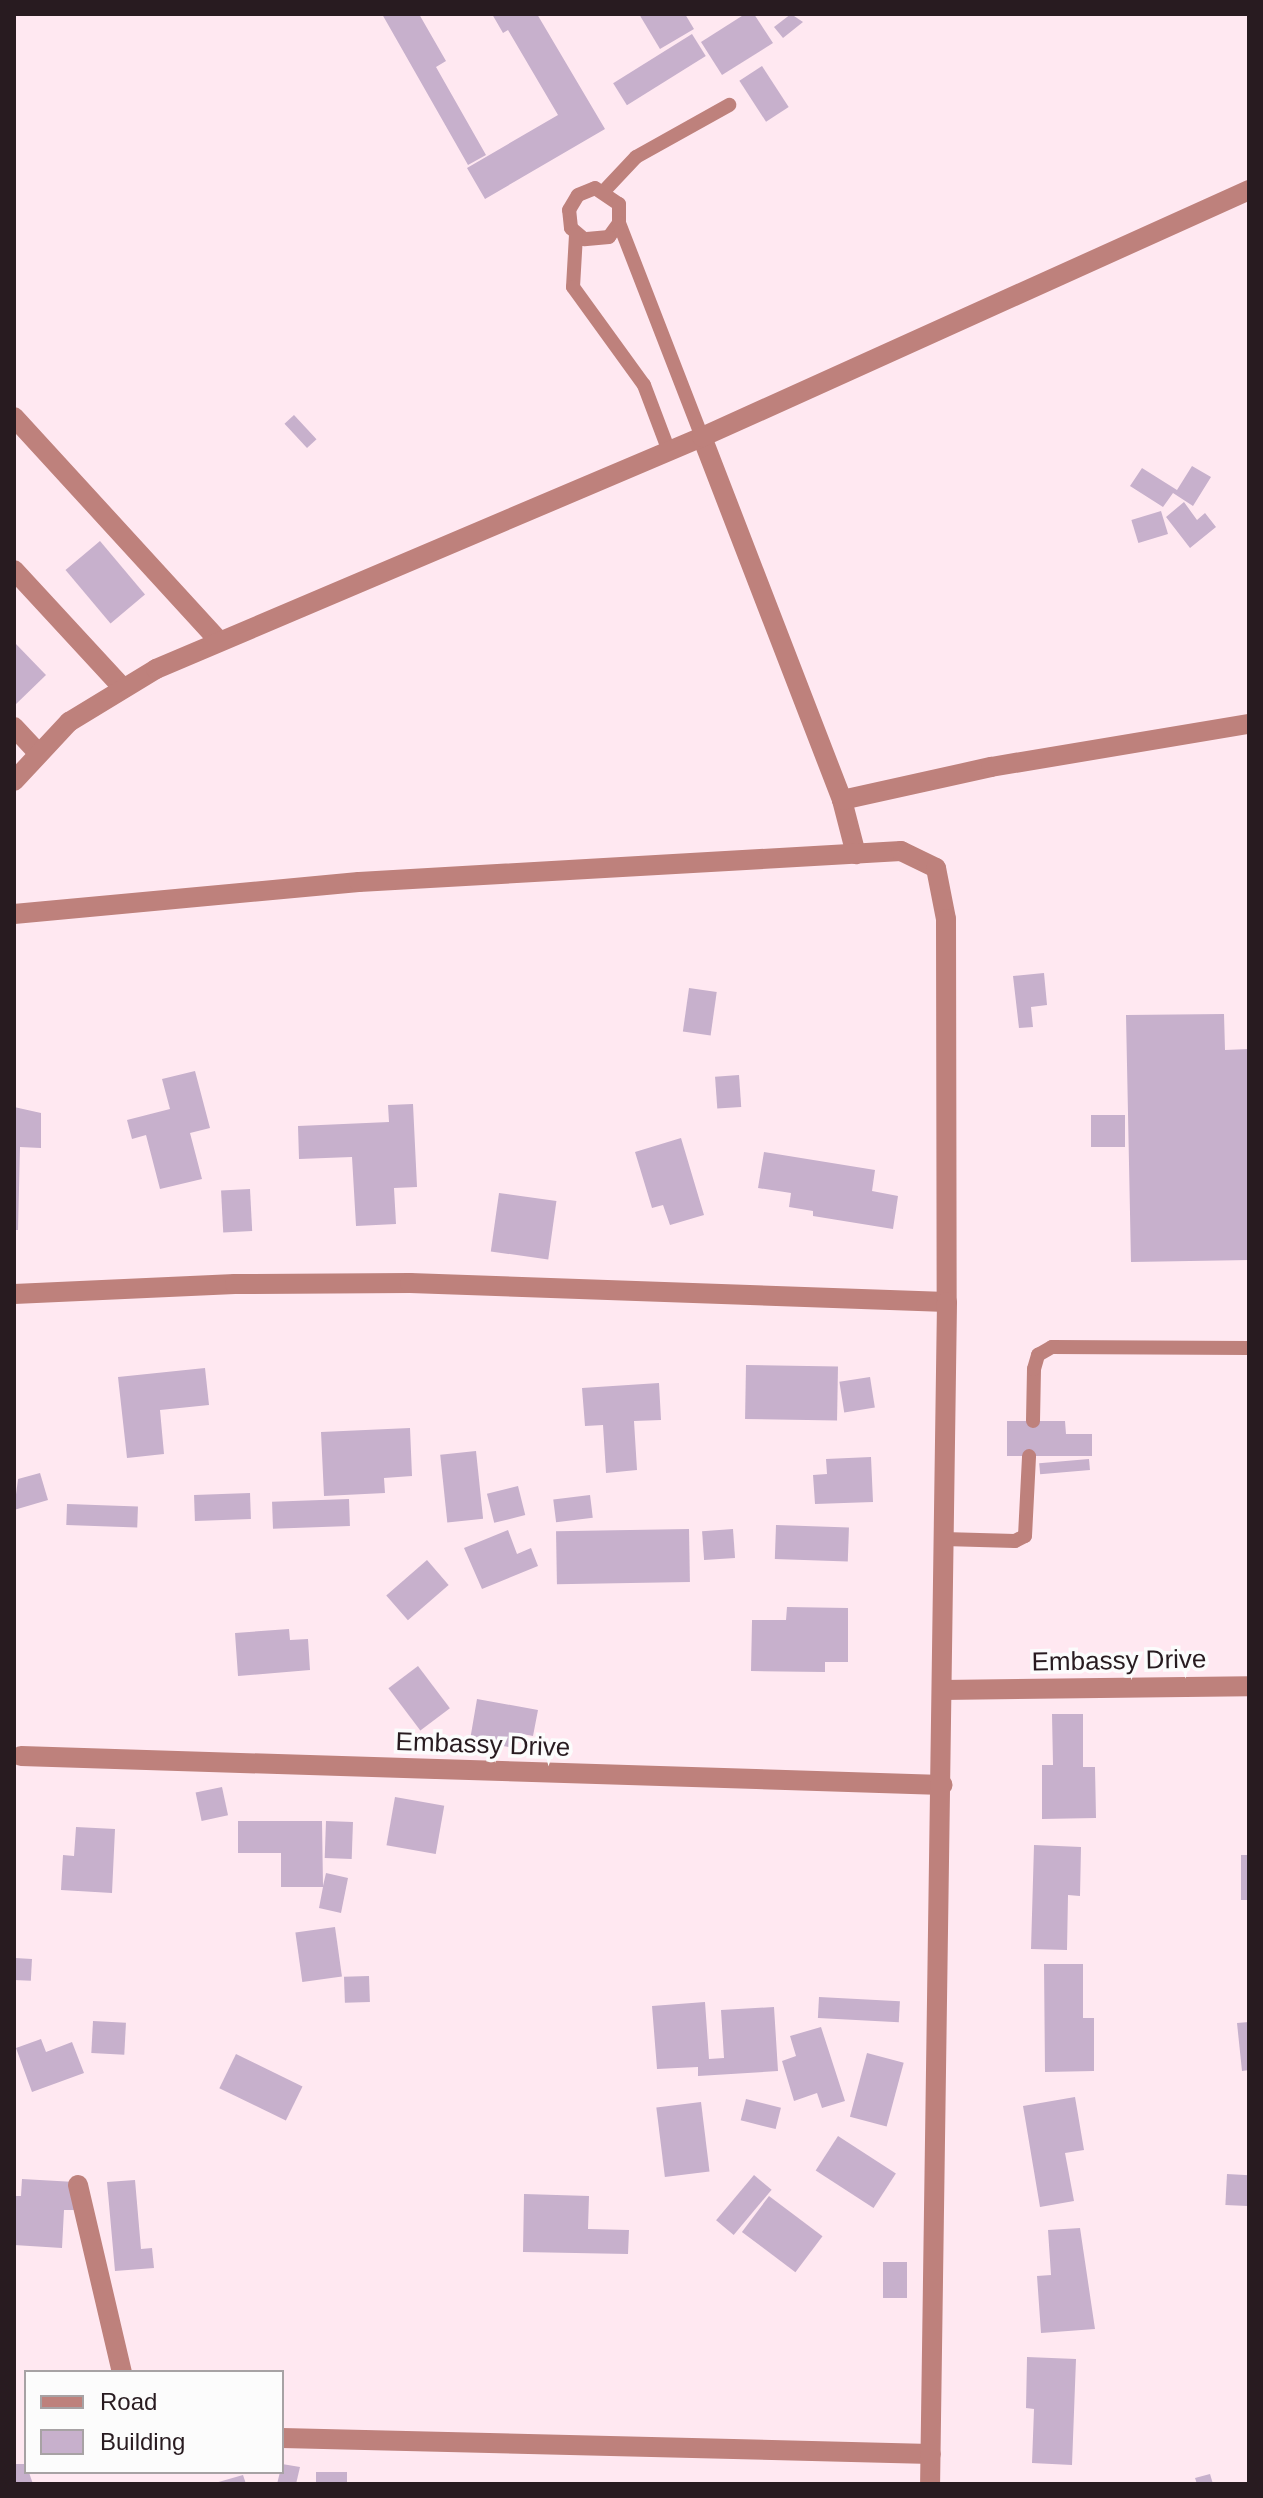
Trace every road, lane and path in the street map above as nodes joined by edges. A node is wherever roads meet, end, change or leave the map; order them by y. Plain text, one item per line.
1 (729, 105) dead end
2 (605, 190) junction
3 (1249, 190) edge
4 (619, 223) junction
5 (576, 235) junction
6 (14, 417) edge
7 (702, 437) junction
8 (669, 451) junction
9 (14, 570) edge
10 (219, 641) junction
11 (123, 688) junction
12 (1249, 724) edge
13 (14, 727) edge
14 (38, 753) junction
15 (14, 781) edge
16 (842, 800) junction
17 (856, 854) junction
18 (14, 914) edge
19 (14, 1294) edge
20 (947, 1302) junction
21 (1249, 1348) edge
22 (1033, 1421) dead end
23 (1029, 1456) dead end
24 (944, 1539) junction
25 (1249, 1686) edge
26 (942, 1690) junction
27 (21, 1756) dead end
28 (943, 1785) junction
29 (78, 2185) dead end
30 (122, 2370) edge
31 (284, 2438) edge
32 (931, 2454) junction
33 (930, 2484) edge

1 - 2 lane
2 - 4 lane
2 - 5 lane
3 - 7 street
4 - 5 lane
4 - 7 lane
5 - 8 lane
6 - 10 street
7 - 8 street
7 - 16 street
8 - 10 street
9 - 11 street
10 - 11 street
11 - 14 street
12 - 16 street
13 - 14 street
14 - 15 street
16 - 17 street
17 - 18 street
17 - 20 street
19 - 20 street
20 - 24 street
21 - 22 lane
23 - 24 lane
24 - 26 street
25 - 26 street, Embassy Drive
26 - 28 street
27 - 28 street, Embassy Drive
28 - 32 street
29 - 30 street
31 - 32 street
32 - 33 street

